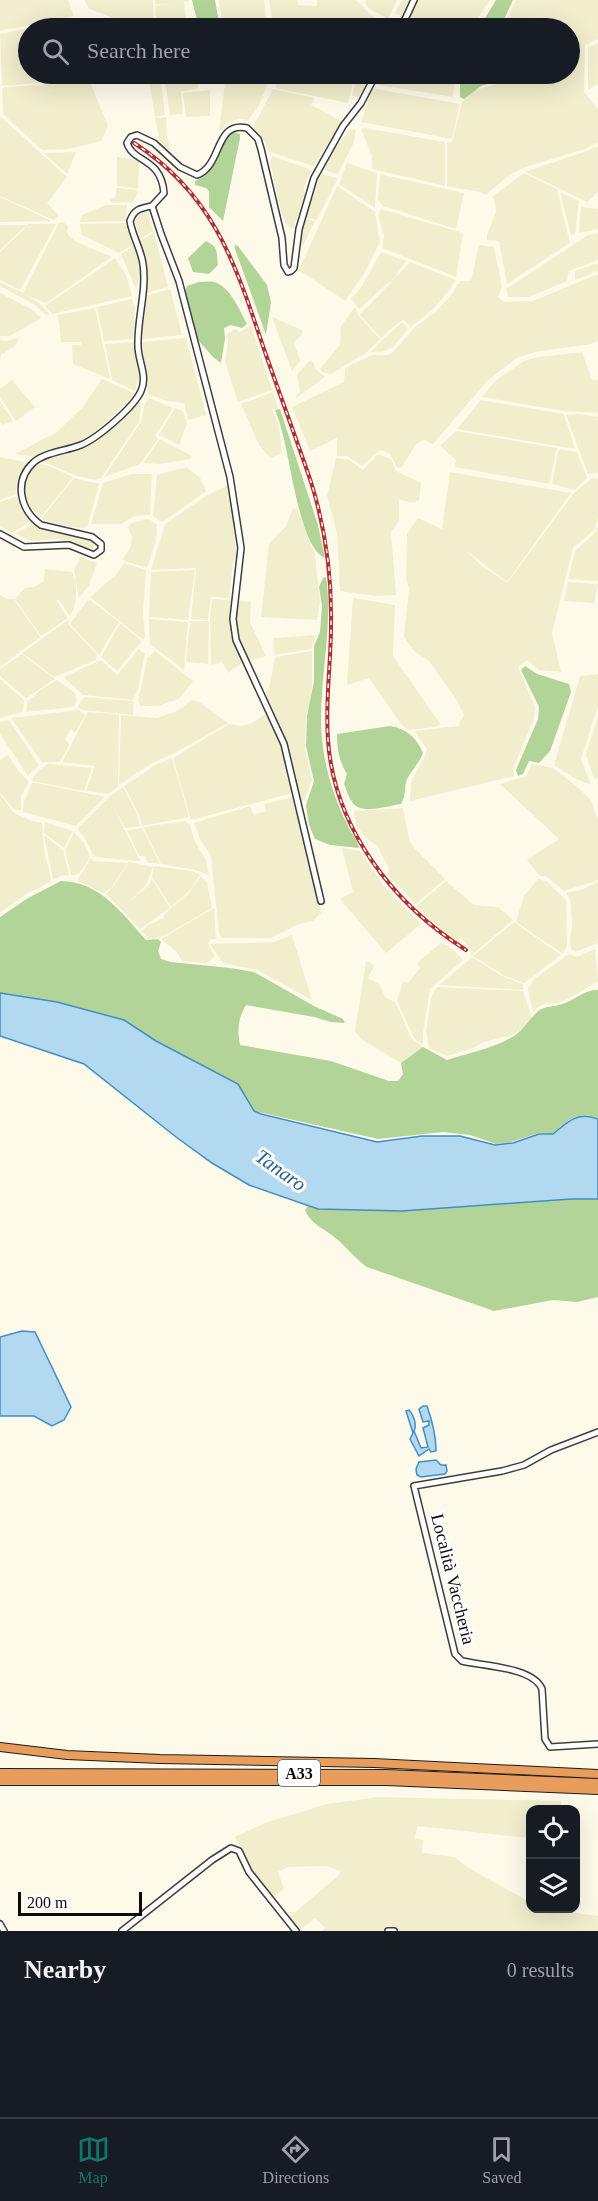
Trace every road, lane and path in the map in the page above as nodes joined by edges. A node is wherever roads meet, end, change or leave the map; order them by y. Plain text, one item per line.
1 (414, 0) edge
2 (406, 18) edge
3 (371, 84) edge
4 (152, 206) junction
5 (0, 534) edge
6 (321, 901) dead end
7 (598, 1432) edge
8 (598, 1743) edge
9 (0, 1748) edge
10 (0, 1773) edge
11 (598, 1774) edge
12 (0, 1781) edge
13 (598, 1783) edge
14 (598, 1790) edge
15 (0, 1924) edge
16 (4, 1931) edge
17 (122, 1931) edge
18 (296, 1931) edge
19 (387, 1931) edge
20 (394, 1931) edge

1 - 2 street
3 - 4 street
4 - 5 street
4 - 6 street
7 - 8 street, Località Vaccheria
9 - 11 highway
10 - 13 highway, A33
12 - 14 highway, A33
15 - 16 street
17 - 18 street
19 - 20 street

